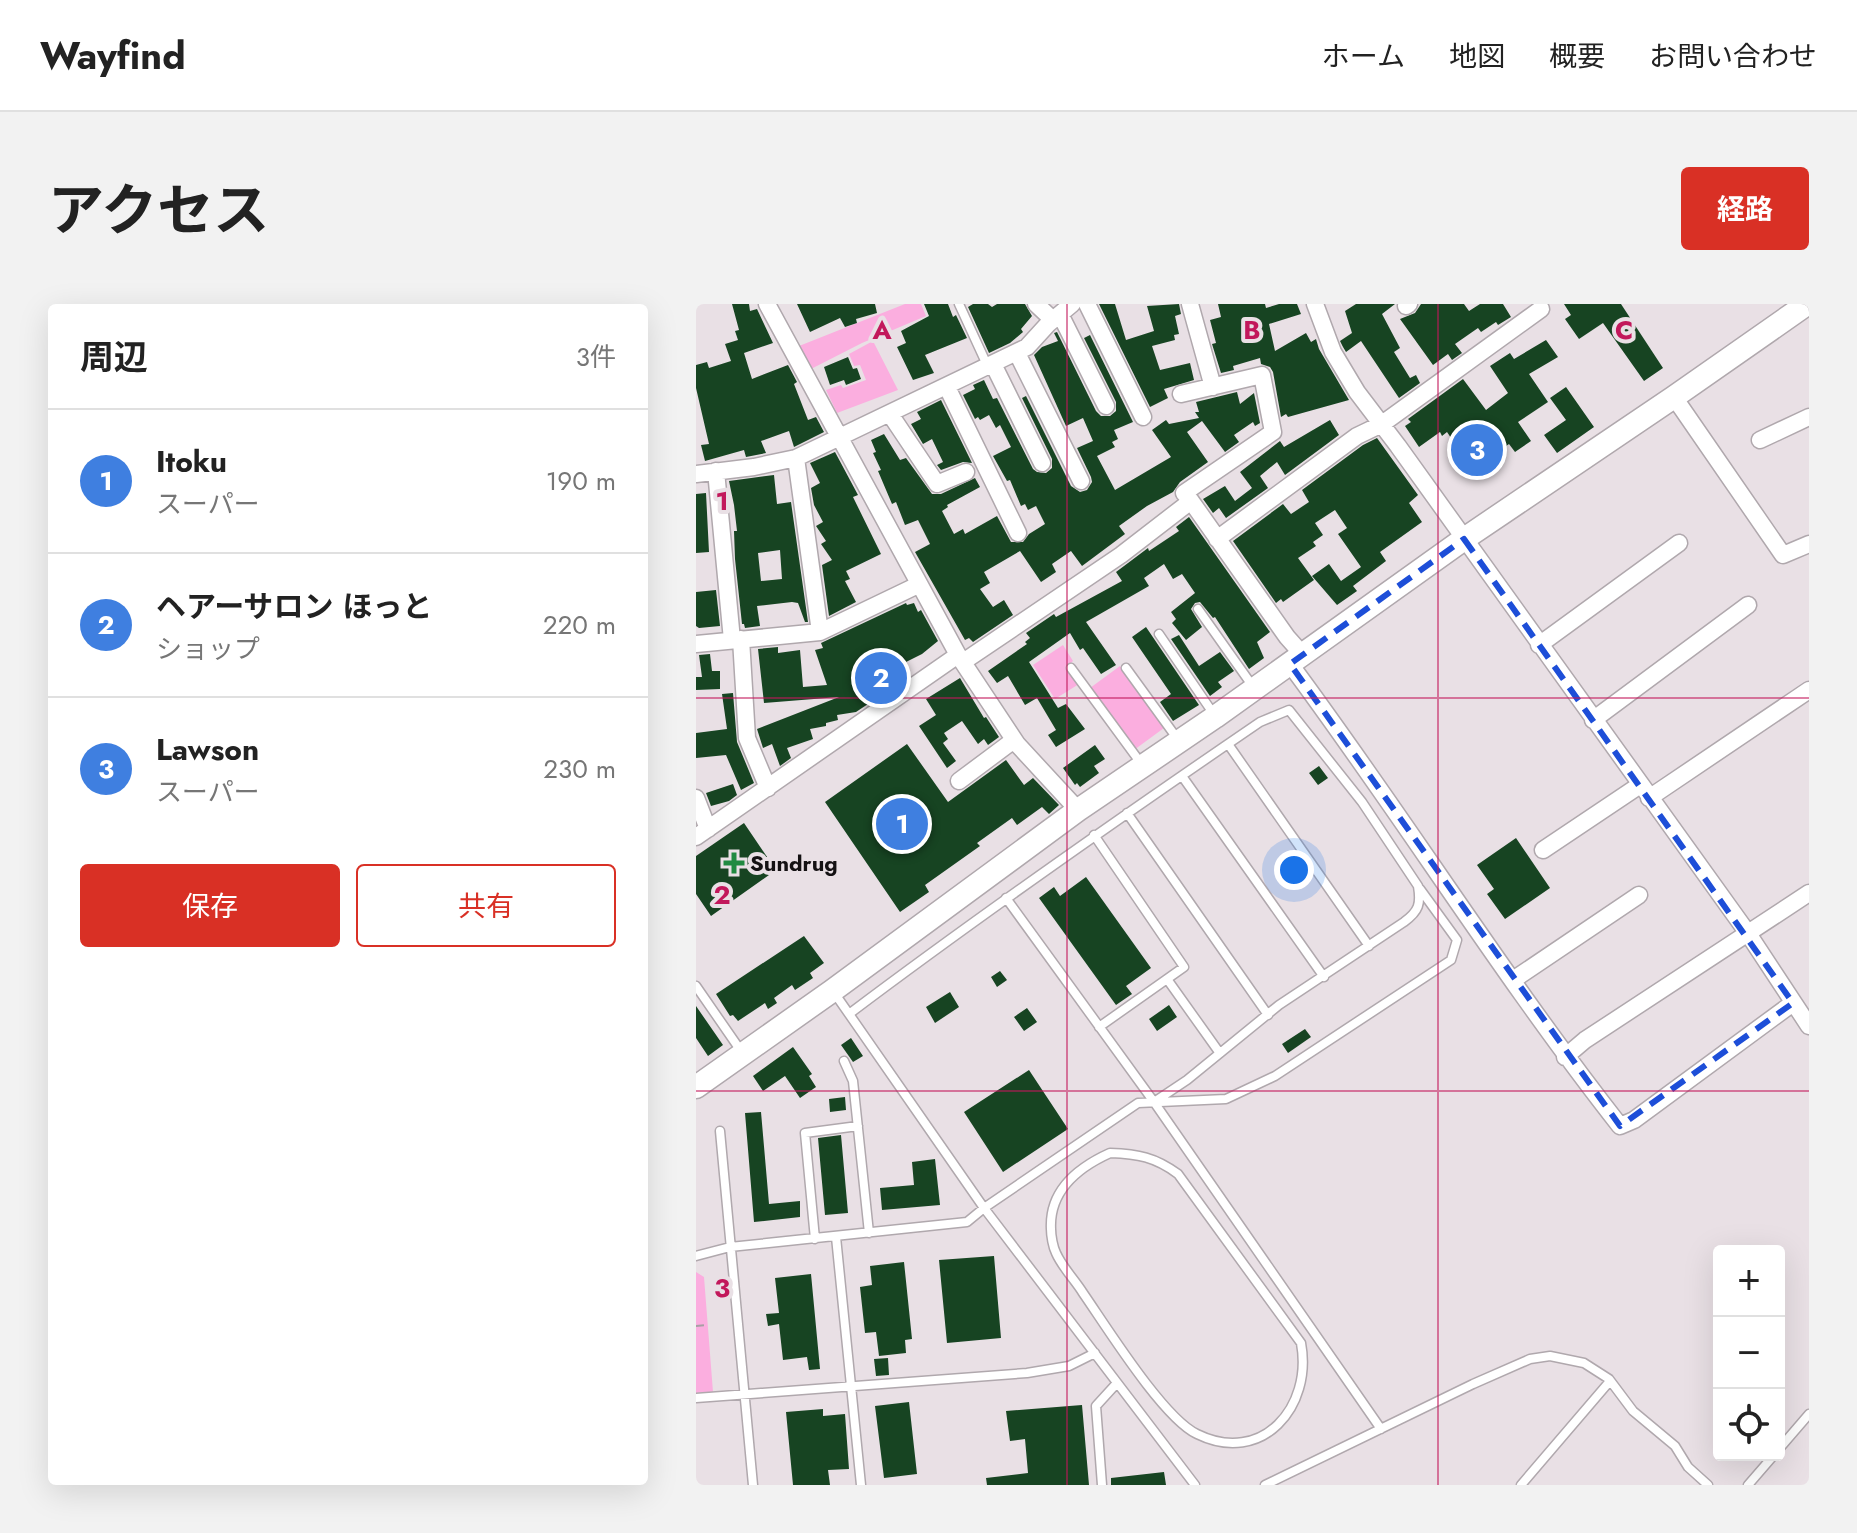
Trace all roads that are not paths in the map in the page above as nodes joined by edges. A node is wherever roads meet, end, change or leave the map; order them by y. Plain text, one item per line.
1 (767, 304) edge
2 (959, 304) edge
3 (1036, 304) edge
4 (1087, 304) edge
5 (1190, 304) edge
6 (1315, 304) edge
7 (1807, 304) edge
8 (1541, 309) dead end
9 (1062, 313) edge
10 (1017, 353) junction
11 (991, 366) junction
12 (947, 387) junction
13 (1213, 387) junction
14 (1181, 394) dead end
15 (1674, 397) junction
16 (1106, 406) dead end
17 (890, 414) junction
18 (1143, 417) dead end
19 (1809, 417) edge
20 (1382, 424) junction
21 (839, 439) junction
22 (1760, 440) dead end
23 (796, 458) junction
24 (1042, 463) dead end
25 (716, 471) junction
26 (966, 472) dead end
27 (696, 474) edge
28 (1081, 481) dead end
29 (1191, 501) junction
30 (1018, 533) dead end
31 (1217, 539) junction
32 (1464, 539) junction
33 (1679, 543) dead end
34 (1808, 546) edge
35 (918, 585) junction
36 (1748, 605) dead end
37 (1198, 609) dead end
38 (820, 632) junction
39 (1159, 634) dead end
40 (736, 639) junction
41 (696, 644) edge
42 (1539, 645) junction
43 (960, 658) junction
44 (1296, 660) junction
45 (1071, 668) dead end
46 (1126, 668) dead end
47 (1255, 689) junction
48 (1809, 690) edge
49 (1215, 717) junction
50 (1593, 720) junction
51 (1014, 740) junction
52 (1179, 742) junction
53 (1228, 744) junction
54 (1143, 766) junction
55 (1182, 776) junction
56 (959, 781) dead end
57 (768, 788) junction
58 (1644, 792) junction
59 (696, 798) edge
60 (1078, 810) junction
61 (1127, 813) junction
62 (702, 833) edge
63 (1094, 835) junction
64 (1543, 850) dead end
65 (1418, 886) junction
66 (1809, 893) edge
67 (1639, 895) dead end
68 (1006, 898) junction
69 (1747, 932) junction
70 (1369, 946) junction
71 (1324, 977) junction
72 (1167, 979) junction
73 (1513, 980) junction
74 (696, 986) edge
75 (832, 991) junction
76 (1799, 1004) edge
77 (849, 1014) junction
78 (1268, 1015) junction
79 (1809, 1026) edge
80 (1099, 1027) junction
81 (1219, 1052) junction
82 (743, 1054) junction
83 (1565, 1057) junction
84 (844, 1061) dead end
85 (696, 1087) edge
86 (1154, 1102) junction
87 (858, 1126) junction
88 (720, 1131) dead end
89 (1178, 1174) joint
90 (984, 1208) junction
91 (869, 1233) junction
92 (836, 1237) junction
93 (815, 1239) junction
94 (730, 1247) junction
95 (696, 1256) edge
96 (1095, 1353) junction
97 (1610, 1381) junction
98 (1117, 1383) junction
99 (852, 1386) junction
100 (745, 1394) junction
101 (696, 1398) edge
102 (1809, 1414) edge
103 (1381, 1429) junction
104 (1785, 1442) edge
105 (1769, 1461) edge
106 (753, 1485) edge
107 (861, 1485) edge
108 (1102, 1485) edge
109 (1195, 1485) edge
110 (1265, 1485) edge
111 (1521, 1485) edge
112 (1708, 1485) edge
113 (1748, 1485) edge

1 - 21 street
2 - 11 lane
3 - 9 street
4 - 18 street
5 - 13 street
6 - 20 street
7 - 15 street
8 - 20 street
9 - 10 street
9 - 16 street
10 - 11 street
10 - 28 street
11 - 12 street
11 - 24 street
12 - 17 street
12 - 30 street
13 - 14 street
13 - 29 street
15 - 32 street
15 - 34 street
17 - 21 street
17 - 26 street
19 - 22 street
20 - 31 street
20 - 32 street
21 - 23 street
21 - 35 street
23 - 25 street
23 - 38 street
25 - 27 street
25 - 40 street
29 - 31 street
29 - 43 street
31 - 44 street
32 - 42 street
32 - 44 street
33 - 42 street
35 - 38 street
35 - 43 street
36 - 50 street
37 - 47 lane
38 - 40 street
39 - 49 lane
40 - 41 street
40 - 57 street
42 - 50 street
43 - 51 street
43 - 57 street
44 - 47 street
44 - 73 street
45 - 54 lane
46 - 52 lane
47 - 49 street
48 - 58 street
49 - 52 street
50 - 58 street
51 - 56 street
51 - 60 street
52 - 54 street
53 - 55 lane
53 - 65 lane
53 - 70 lane
54 - 60 street
55 - 61 lane
55 - 71 lane
57 - 62 street
58 - 64 street
58 - 69 street
59 - 62 street
60 - 75 street
61 - 63 lane
61 - 78 lane
63 - 68 lane
63 - 72 lane
65 - 70 lane
65 - 86 lane
66 - 69 street
67 - 73 street
68 - 77 lane
68 - 80 lane
69 - 76 street
69 - 83 street
70 - 71 lane
71 - 78 lane
72 - 80 lane
72 - 81 lane
73 - 83 street
74 - 82 lane
75 - 77 lane
75 - 82 street
76 - 79 street
76 - 83 street
77 - 90 lane
78 - 81 lane
80 - 86 lane
81 - 86 lane
82 - 85 street
84 - 87 lane
86 - 90 lane
86 - 103 lane
87 - 91 lane
87 - 93 lane
88 - 94 lane
89 - 89 lane
90 - 91 lane
90 - 96 lane
91 - 92 lane
92 - 93 lane
92 - 99 lane
93 - 94 lane
94 - 95 lane
94 - 100 lane
96 - 98 lane
96 - 99 lane
97 - 103 lane
97 - 111 lane
97 - 112 lane
98 - 108 lane
98 - 109 lane
99 - 100 lane
99 - 107 lane
100 - 101 lane
100 - 106 lane
102 - 104 lane
103 - 110 lane
105 - 113 lane

